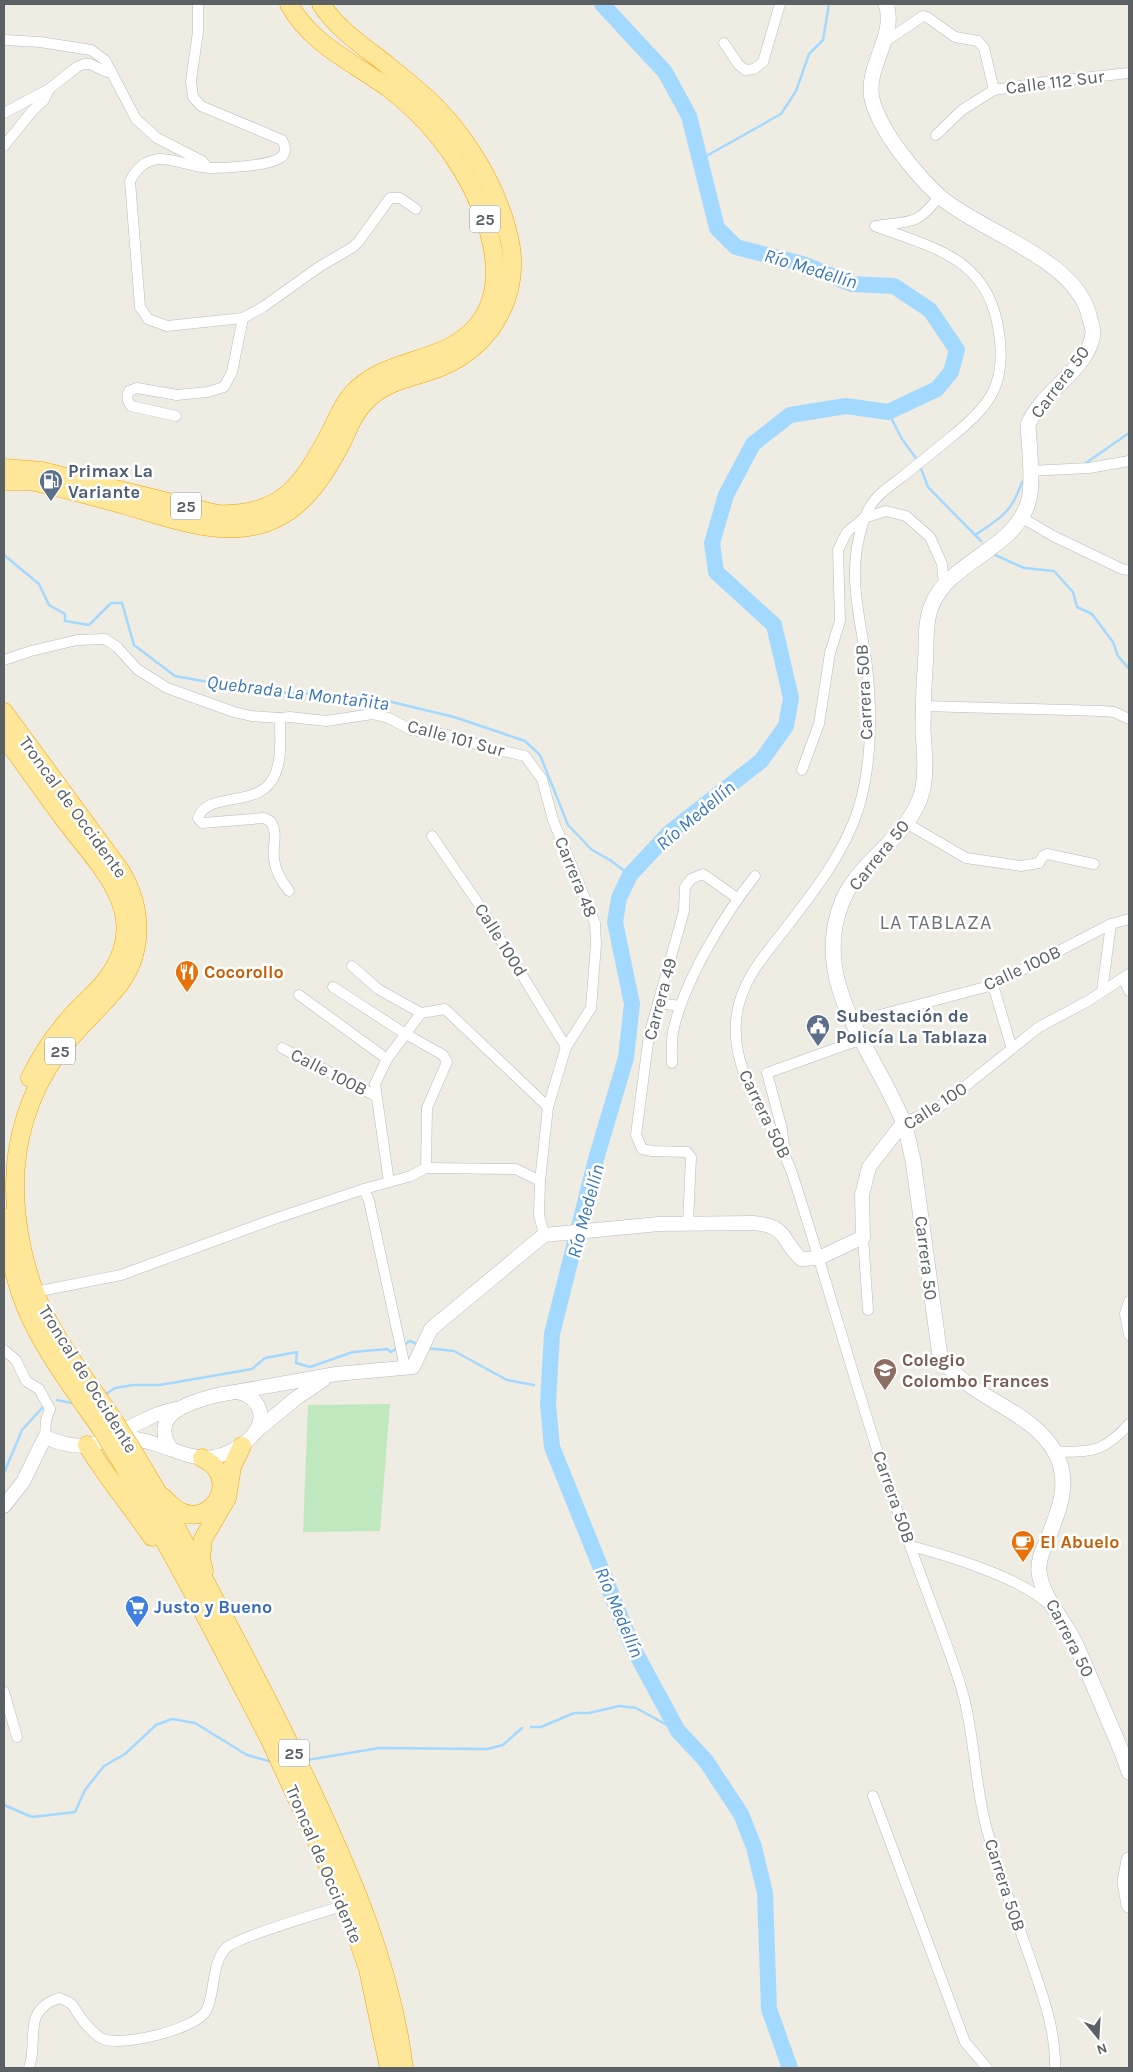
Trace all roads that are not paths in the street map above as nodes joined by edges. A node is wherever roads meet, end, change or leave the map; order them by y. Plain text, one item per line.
1 (198, 4) edge
2 (289, 4) edge
3 (780, 4) edge
4 (886, 4) edge
5 (322, 6) edge
6 (4, 40) edge
7 (724, 43) dead end
8 (882, 43) junction
9 (111, 71) junction
10 (1129, 73) edge
11 (49, 89) junction
12 (994, 90) junction
13 (4, 113) edge
14 (936, 135) dead end
15 (4, 146) edge
16 (208, 168) junction
17 (939, 196) junction
18 (416, 209) dead end
19 (243, 318) junction
20 (176, 416) dead end
21 (1129, 461) edge
22 (4, 468) edge
23 (1029, 471) junction
24 (4, 481) edge
25 (1022, 517) junction
26 (864, 518) junction
27 (1129, 570) edge
28 (944, 584) junction
29 (4, 660) edge
30 (923, 706) junction
31 (4, 712) edge
32 (280, 718) junction
33 (1129, 720) edge
34 (4, 736) edge
35 (525, 756) joint
36 (802, 770) dead end
37 (906, 823) junction
38 (432, 836) dead end
39 (1094, 864) dead end
40 (755, 876) dead end
41 (289, 891) dead end
42 (737, 898) junction
43 (1129, 919) edge
44 (1111, 924) junction
45 (352, 966) dead end
46 (1126, 976) edge
47 (993, 985) junction
48 (333, 987) dead end
49 (1102, 991) junction
50 (1129, 991) edge
51 (299, 995) dead end
52 (658, 1003) junction
53 (680, 1006) junction
54 (421, 1012) junction
55 (853, 1022) junction
56 (404, 1033) junction
57 (862, 1039) junction
58 (566, 1047) junction
59 (282, 1048) dead end
60 (1012, 1048) junction
61 (387, 1058) junction
62 (672, 1063) dead end
63 (376, 1096) junction
64 (548, 1107) junction
65 (903, 1123) junction
66 (784, 1149) junction
67 (426, 1168) junction
68 (4, 1172) edge
69 (540, 1181) junction
70 (389, 1182) junction
71 (364, 1189) junction
72 (4, 1217) edge
73 (688, 1224) junction
74 (544, 1235) junction
75 (863, 1238) junction
76 (818, 1258) junction
77 (35, 1292) junction
78 (1129, 1301) edge
79 (868, 1310) dead end
80 (1129, 1335) edge
81 (4, 1350) edge
82 (403, 1362) junction
83 (336, 1374) junction
84 (236, 1392) junction
85 (184, 1406) junction
86 (1129, 1424) edge
87 (111, 1430) junction
88 (255, 1433) junction
89 (45, 1437) junction
90 (87, 1445) junction
91 (242, 1446) junction
92 (171, 1449) junction
93 (1055, 1452) junction
94 (202, 1458) junction
95 (129, 1459) junction
96 (158, 1493) junction
97 (4, 1506) edge
98 (911, 1546) junction
99 (212, 1595) junction
100 (1056, 1610) junction
101 (226, 1656) junction
102 (4, 1692) edge
103 (17, 1737) dead end
104 (1129, 1772) edge
105 (873, 1796) dead end
106 (1129, 1860) edge
107 (346, 1905) junction
108 (1129, 1905) edge
109 (29, 2068) edge
110 (389, 2068) edge
111 (404, 2068) edge
112 (987, 2068) edge
113 (1055, 2068) edge

1 - 16 street
2 - 22 highway, 25
3 - 7 street
4 - 8 main road, Carrera 50
5 - 24 highway, 25
6 - 9 street
8 - 12 street, Calle 112 Sur
8 - 17 main road, Carrera 50
9 - 11 street
9 - 16 street
10 - 12 street, Calle 112 Sur
11 - 13 street
11 - 15 street
12 - 14 street
16 - 19 street
17 - 23 main road, Carrera 50
17 - 26 street, Carrera 50B
18 - 19 street
19 - 20 street
21 - 23 street
23 - 25 main road, Carrera 50
25 - 27 street
25 - 28 main road, Carrera 50
26 - 28 street
26 - 36 street
26 - 66 street, Carrera 50B
28 - 30 main road, Carrera 50
29 - 32 street
30 - 33 street
30 - 37 main road, Carrera 50
31 - 77 highway, Troncal de Occidente / 25
32 - 35 street, Calle 101 Sur
32 - 41 street
34 - 68 highway, Troncal de Occidente / 25
35 - 58 street, Carrera 48
37 - 39 street
37 - 55 main road, Carrera 50
38 - 58 street, Calle 100d
40 - 42 street, Carrera 49
42 - 52 street, Carrera 49
42 - 53 street, Carrera 49
43 - 44 street, Calle 100B
44 - 47 street, Calle 100B
44 - 49 street
45 - 54 street
46 - 49 street, Calle 100
46 - 50 street
47 - 55 street, Calle 100B
47 - 60 street
48 - 56 street
49 - 60 street, Calle 100
51 - 61 street
52 - 53 street
52 - 73 street, Carrera 49
53 - 62 street, Carrera 49
54 - 56 street
54 - 64 street
55 - 57 main road, Carrera 50
56 - 61 street
56 - 67 street
57 - 65 main road, Carrera 50
57 - 66 street
58 - 64 street, Carrera 48
59 - 63 street, Calle 100B
60 - 65 street, Calle 100
61 - 63 street
63 - 70 street
64 - 69 street, Carrera 48
65 - 75 street, Calle 100
65 - 93 main road, Carrera 50
66 - 76 street, Carrera 50B
67 - 69 street
67 - 70 street
69 - 74 street, Carrera 48
70 - 71 street
71 - 77 street
71 - 82 street
72 - 87 highway, Troncal de Occidente / 25
73 - 74 street
73 - 76 street
74 - 82 street
75 - 76 street
75 - 79 street, Calle 100
76 - 98 street, Carrera 50B
77 - 87 highway, Troncal de Occidente / 25
78 - 80 street
81 - 89 street
82 - 83 street
83 - 84 street
83 - 88 street
84 - 85 street
84 - 88 street
85 - 87 street
85 - 92 street
86 - 93 street
87 - 90 street
87 - 92 street
87 - 95 highway, Troncal de Occidente / 25, bridge
88 - 91 street
89 - 90 street
89 - 97 street
90 - 101 highway
91 - 94 street
91 - 99 highway
92 - 94 street
93 - 100 main road, Carrera 50
94 - 96 highway
95 - 96 highway, Troncal de Occidente / 25
95 - 101 highway, Troncal de Occidente / 25
96 - 99 highway, Troncal de Occidente / 25
98 - 100 street
98 - 113 street, Carrera 50B
99 - 111 highway, Troncal de Occidente / 25
100 - 104 main road, Carrera 50
101 - 107 highway, Troncal de Occidente / 25
102 - 103 street
105 - 112 street
106 - 108 main road
107 - 109 street
107 - 110 highway, Troncal de Occidente / 25

